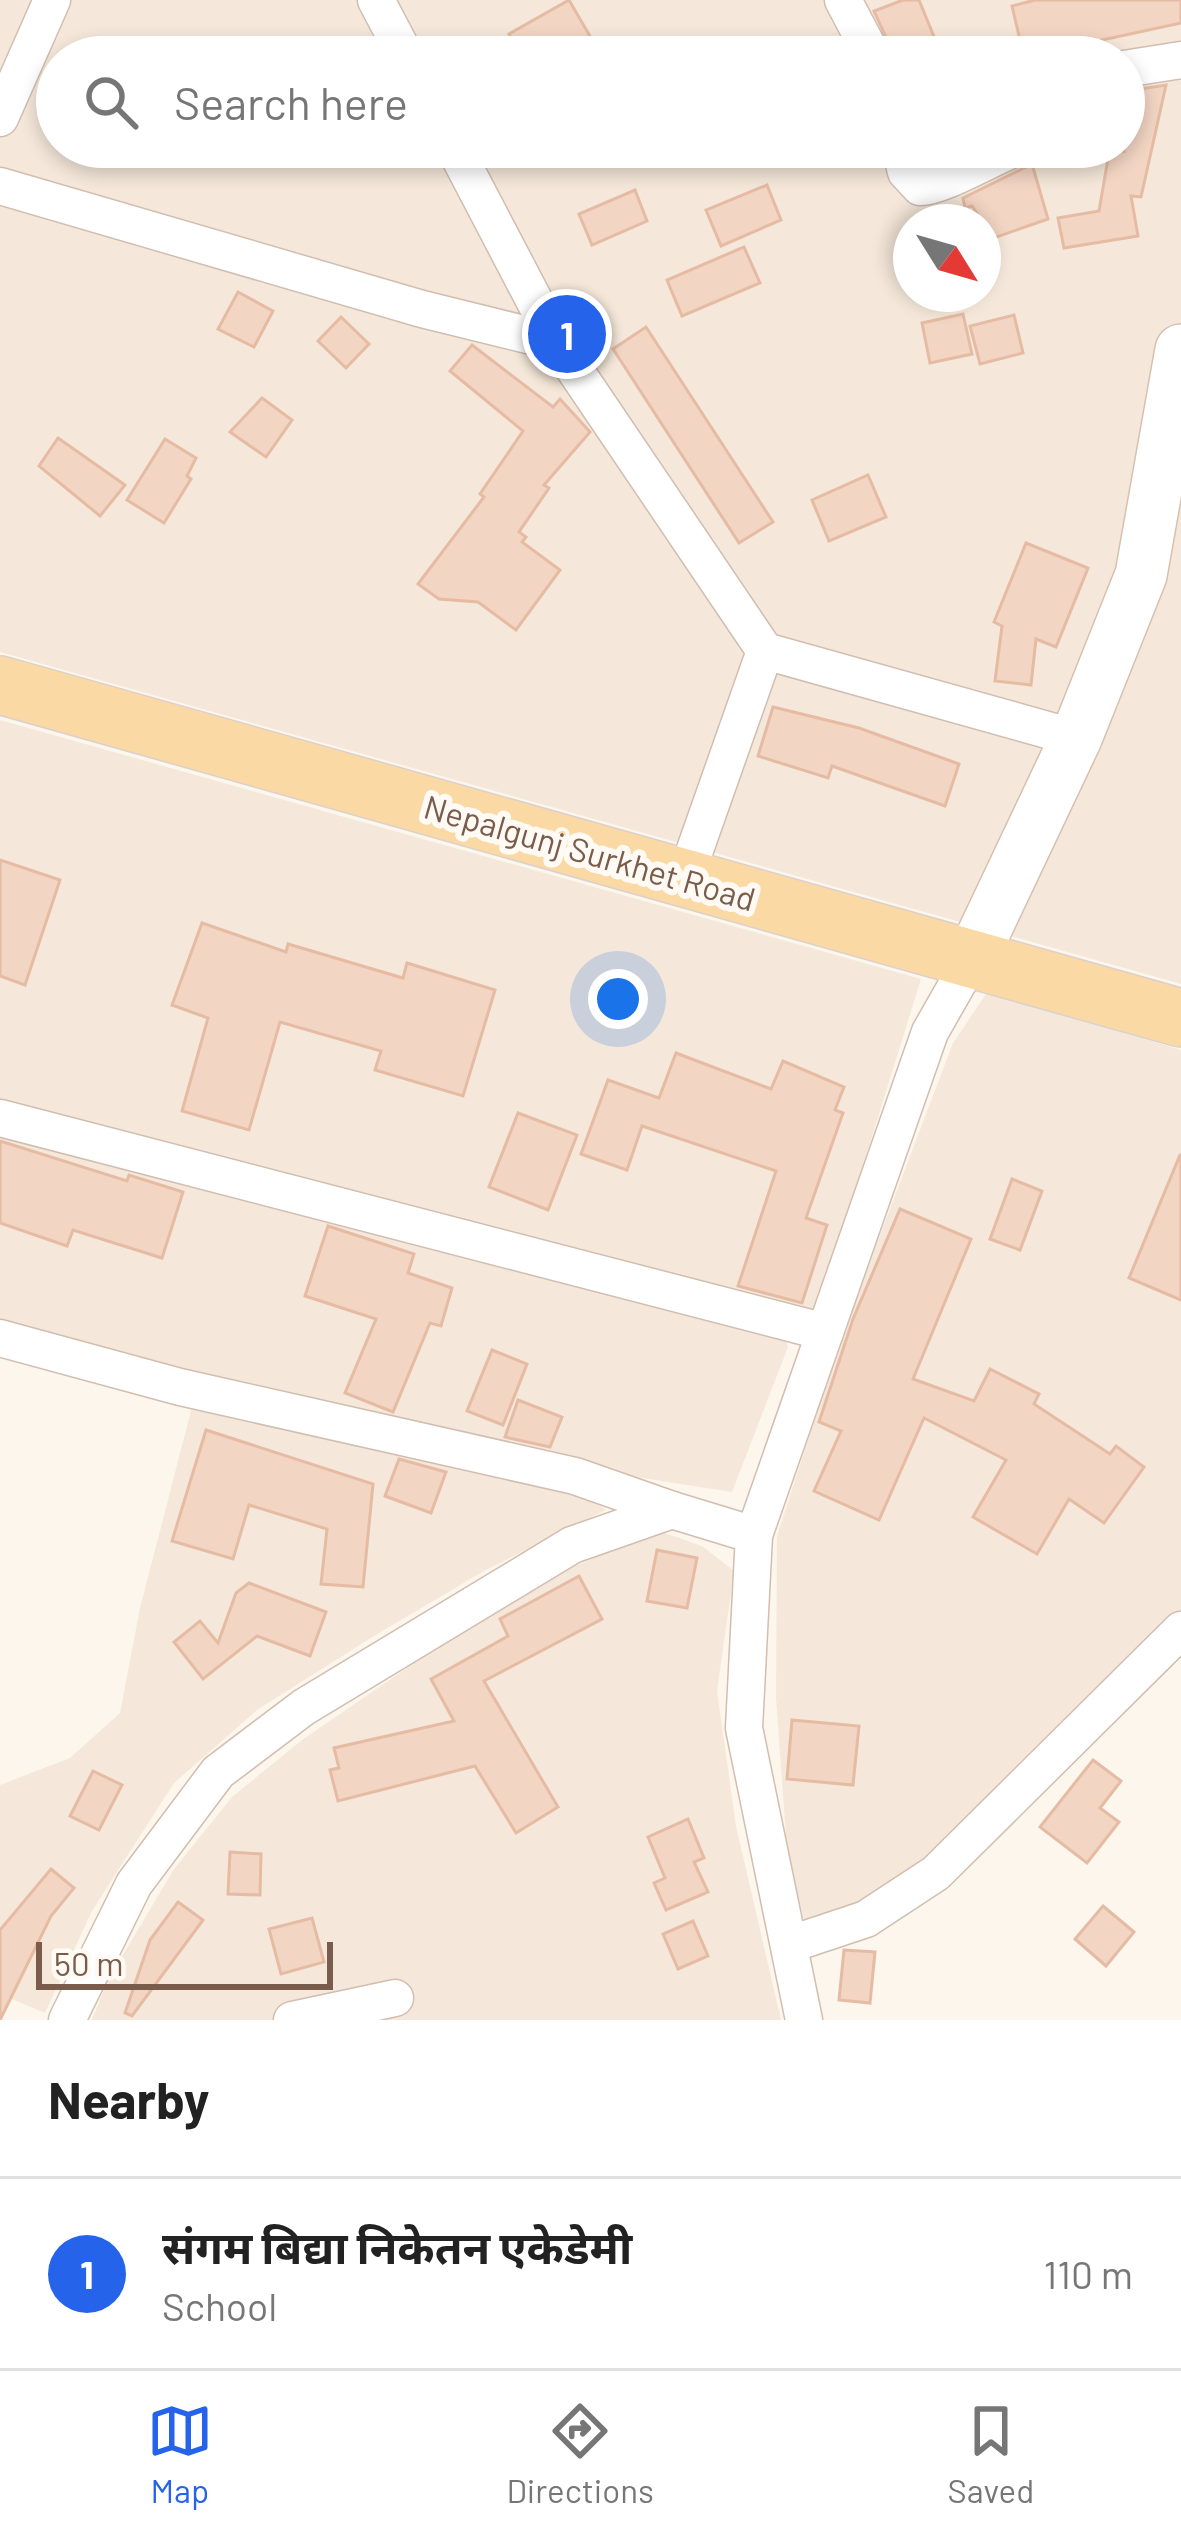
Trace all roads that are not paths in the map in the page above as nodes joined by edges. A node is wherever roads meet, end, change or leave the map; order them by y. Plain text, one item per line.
1 (52, 0) edge
2 (376, 0) edge
3 (843, 0) edge
4 (36, 36) edge
5 (36, 36) edge
6 (395, 36) edge
7 (862, 36) edge
8 (1181, 61) edge
9 (1145, 66) edge
10 (0, 118) edge
11 (465, 168) edge
12 (905, 168) edge
13 (966, 168) edge
14 (0, 186) edge
15 (556, 342) junction
16 (1181, 350) edge
17 (765, 651) junction
18 (0, 685) edge
19 (1076, 738) junction
20 (685, 878) junction
21 (971, 960) junction
22 (1181, 1018) edge
23 (0, 1118) edge
24 (825, 1332) junction
25 (0, 1338) edge
26 (672, 1510) junction
27 (754, 1535) junction
28 (1181, 1630) edge
29 (791, 1944) junction
30 (395, 1997) dead end
31 (74, 2019) edge
32 (292, 2020) edge
33 (804, 2020) edge

1 - 4 street
2 - 6 street
3 - 7 street
5 - 10 street
8 - 9 street
11 - 15 street
12 - 13 street
14 - 15 street
15 - 17 street
16 - 19 street
17 - 19 street
17 - 20 street
18 - 20 main road, Nepalgunj Surkhet Road
19 - 21 street
20 - 21 main road, Nepalgunj Surkhet Road
21 - 22 main road, Nepalgunj Surkhet Road
21 - 24 street
23 - 24 street
24 - 27 street
25 - 26 street
26 - 27 street
26 - 31 street
27 - 29 street
28 - 29 street
29 - 33 street
30 - 32 street

